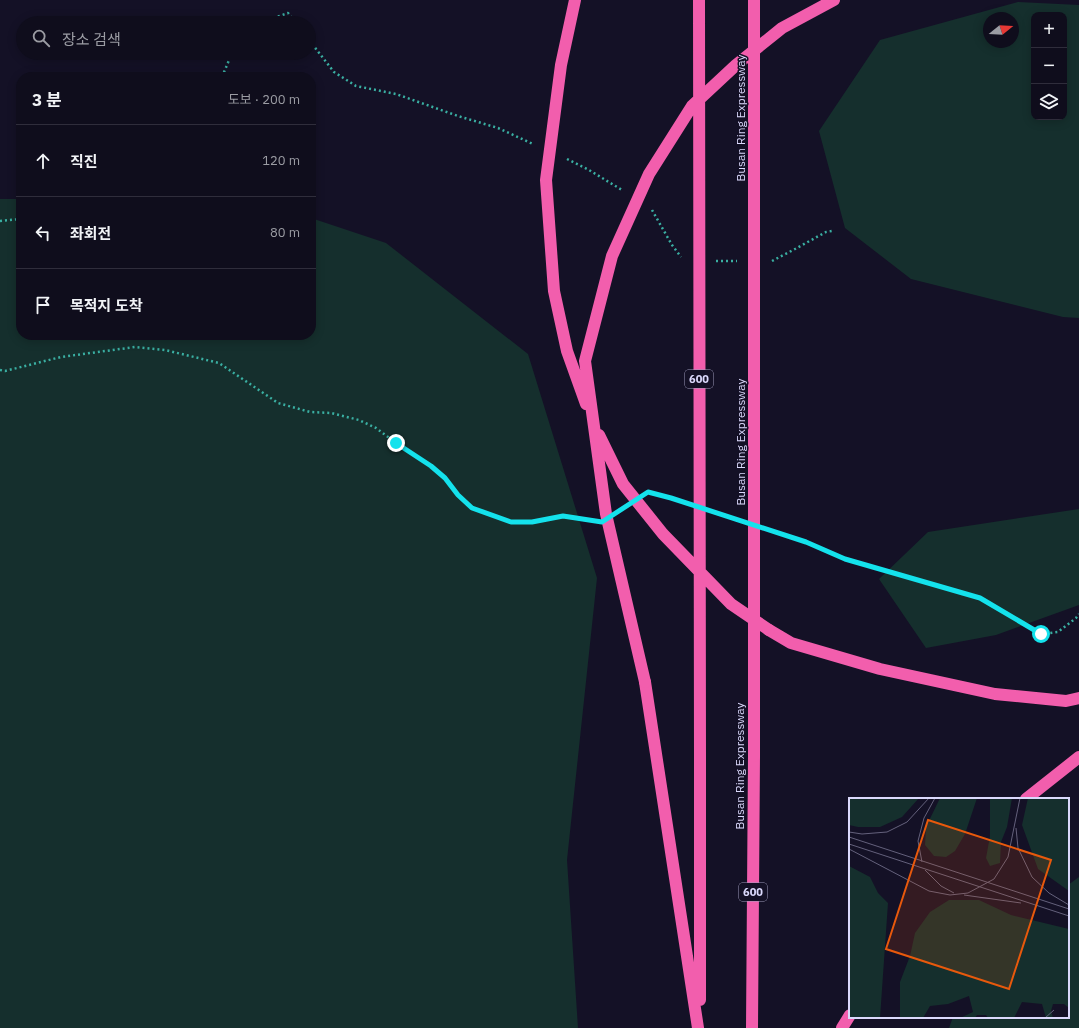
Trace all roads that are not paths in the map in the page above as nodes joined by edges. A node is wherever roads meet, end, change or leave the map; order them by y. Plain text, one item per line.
1 (575, 0) edge
2 (699, 0) edge
3 (754, 0) edge
4 (834, 0) edge
5 (1079, 698) edge
6 (1079, 757) edge
7 (1027, 798) edge
8 (849, 1017) edge
9 (699, 1028) edge
10 (752, 1028) edge
11 (842, 1028) edge

1 - 5 highway, bridge
2 - 9 highway, 600, bridge
3 - 10 highway, Busan Ring Expressway / 600, bridge
4 - 9 highway, bridge
6 - 7 highway
8 - 11 highway

